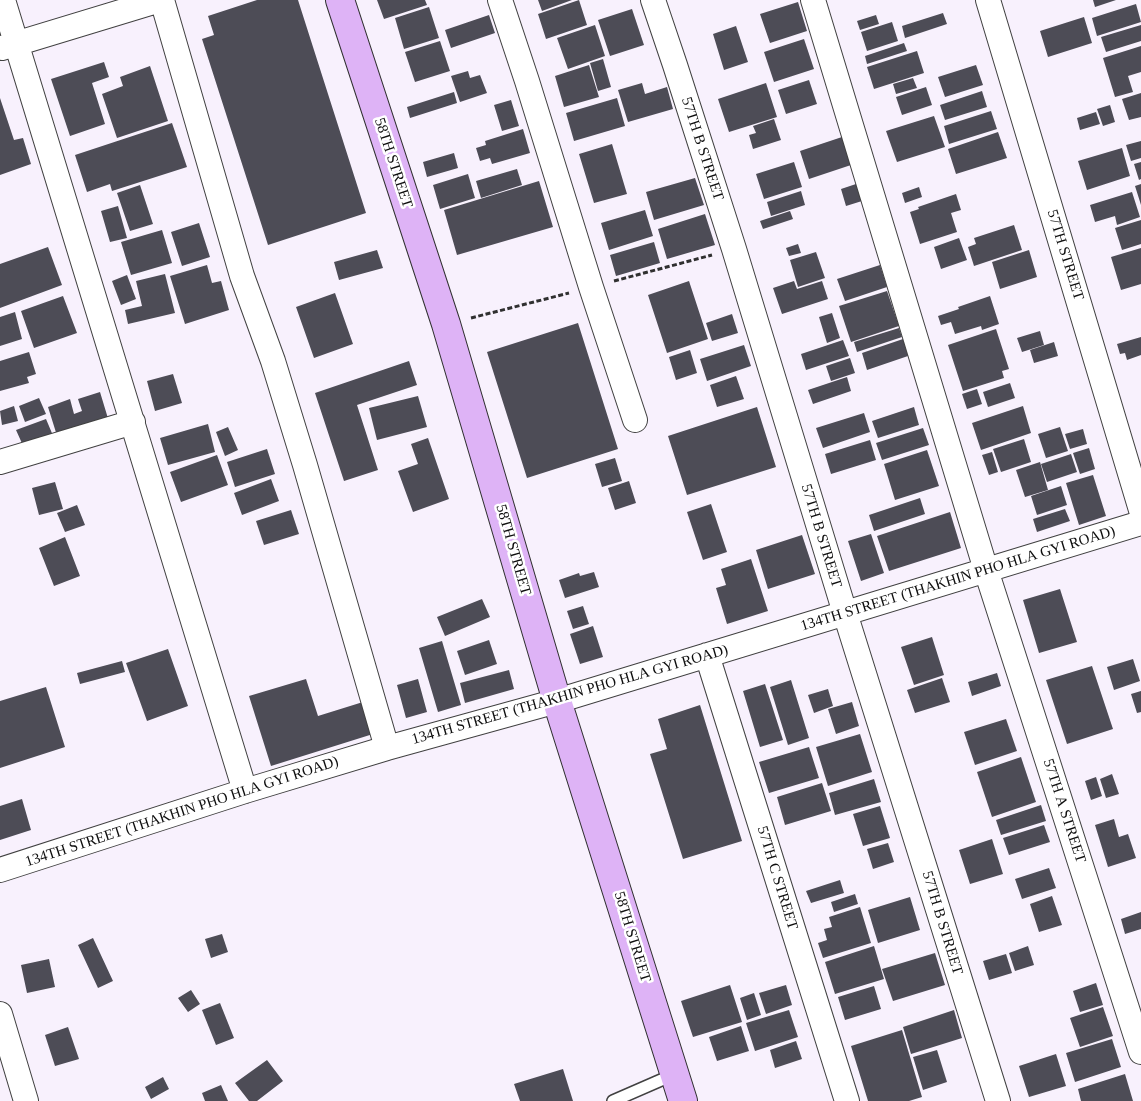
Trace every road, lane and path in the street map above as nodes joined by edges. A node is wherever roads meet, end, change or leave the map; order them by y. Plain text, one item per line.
1 (3, 0) edge
2 (161, 0) edge
3 (340, 0) edge
4 (500, 0) edge
5 (653, 0) edge
6 (813, 0) edge
7 (988, 0) edge
8 (8, 46) edge
9 (635, 420) dead end
10 (133, 422) junction
11 (0, 462) edge
12 (1141, 510) edge
13 (1141, 523) edge
14 (986, 570) junction
15 (844, 613) junction
16 (707, 655) junction
17 (557, 701) junction
18 (387, 748) junction
19 (245, 791) junction
20 (0, 870) edge
21 (0, 1014) edge
22 (1141, 1052) edge
23 (675, 1074) junction
24 (26, 1101) edge
25 (613, 1101) edge
26 (683, 1101) edge
27 (847, 1101) edge
28 (998, 1101) edge

1 - 8 street
2 - 8 street
2 - 18 street
3 - 17 main road, 58TH STREET
4 - 9 street
5 - 15 street, 57TH B STREET
6 - 14 street, 57TH A STREET
7 - 12 street, 57TH STREET
8 - 10 street
10 - 11 street
10 - 19 street
13 - 14 street, 134TH STREET (THAKHIN PHO HLA GYI ROAD)
14 - 15 street, 134TH STREET (THAKHIN PHO HLA GYI ROAD)
14 - 22 street, 57TH A STREET
15 - 16 street, 134TH STREET (THAKHIN PHO HLA GYI ROAD)
15 - 28 street, 57TH B STREET
16 - 17 street, 134TH STREET (THAKHIN PHO HLA GYI ROAD)
16 - 27 street, 57TH C STREET
17 - 18 street, 134TH STREET (THAKHIN PHO HLA GYI ROAD)
17 - 23 main road, 58TH STREET
18 - 19 street, 134TH STREET (THAKHIN PHO HLA GYI ROAD)
19 - 20 street, 134TH STREET (THAKHIN PHO HLA GYI ROAD)
21 - 24 street
23 - 25 lane
23 - 26 main road, 58TH STREET

